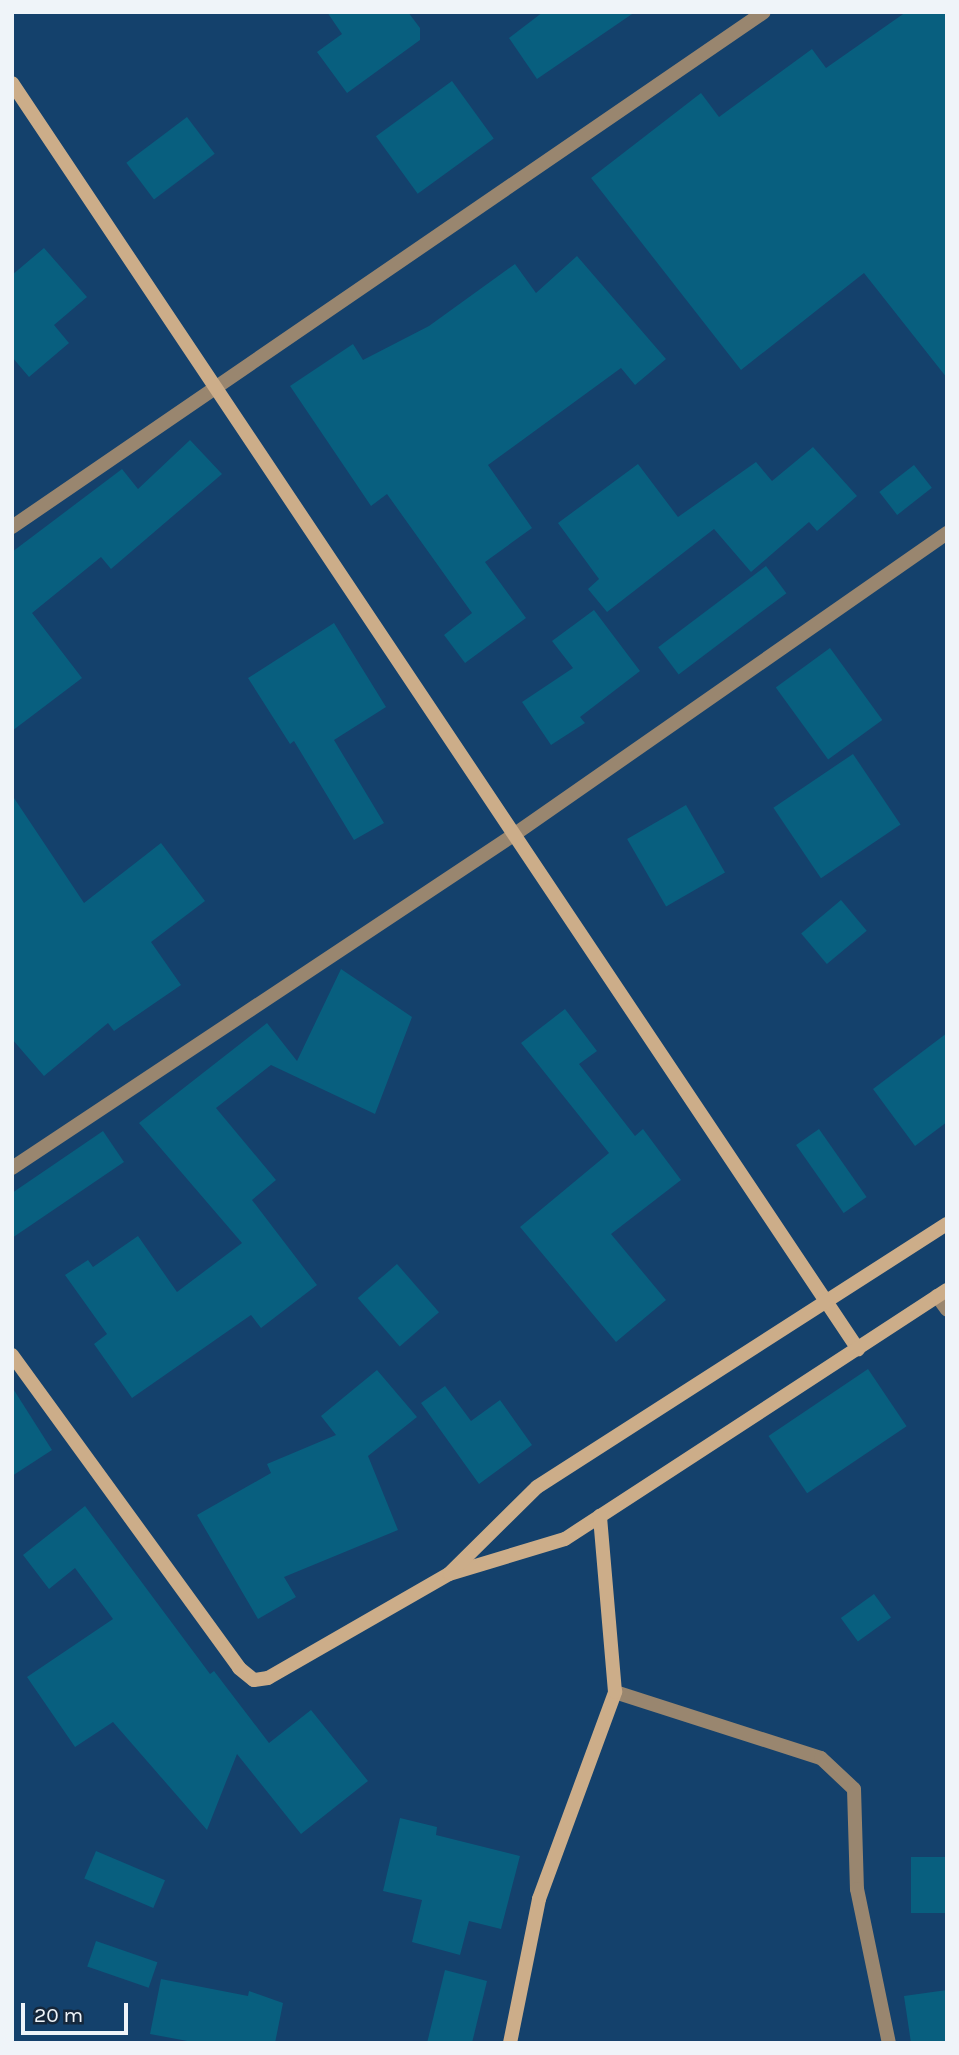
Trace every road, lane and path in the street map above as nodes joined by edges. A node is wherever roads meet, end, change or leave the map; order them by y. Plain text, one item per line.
1 (764, 12) edge
2 (12, 83) edge
3 (215, 389) junction
4 (12, 527) edge
5 (947, 533) edge
6 (515, 834) junction
7 (12, 1168) edge
8 (947, 1224) edge
9 (942, 1293) edge
10 (827, 1301) junction
11 (947, 1310) edge
12 (858, 1349) junction
13 (12, 1354) edge
14 (600, 1516) junction
15 (449, 1574) junction
16 (615, 1692) junction
17 (510, 2043) edge
18 (889, 2043) edge

1 - 3 street
2 - 3 street
3 - 4 street
3 - 6 street
5 - 6 street
6 - 7 street
6 - 10 street
8 - 10 street
9 - 11 street
9 - 12 street
10 - 12 street
10 - 15 street
12 - 14 street
13 - 15 street
14 - 15 street
14 - 16 street
16 - 17 street
16 - 18 street

